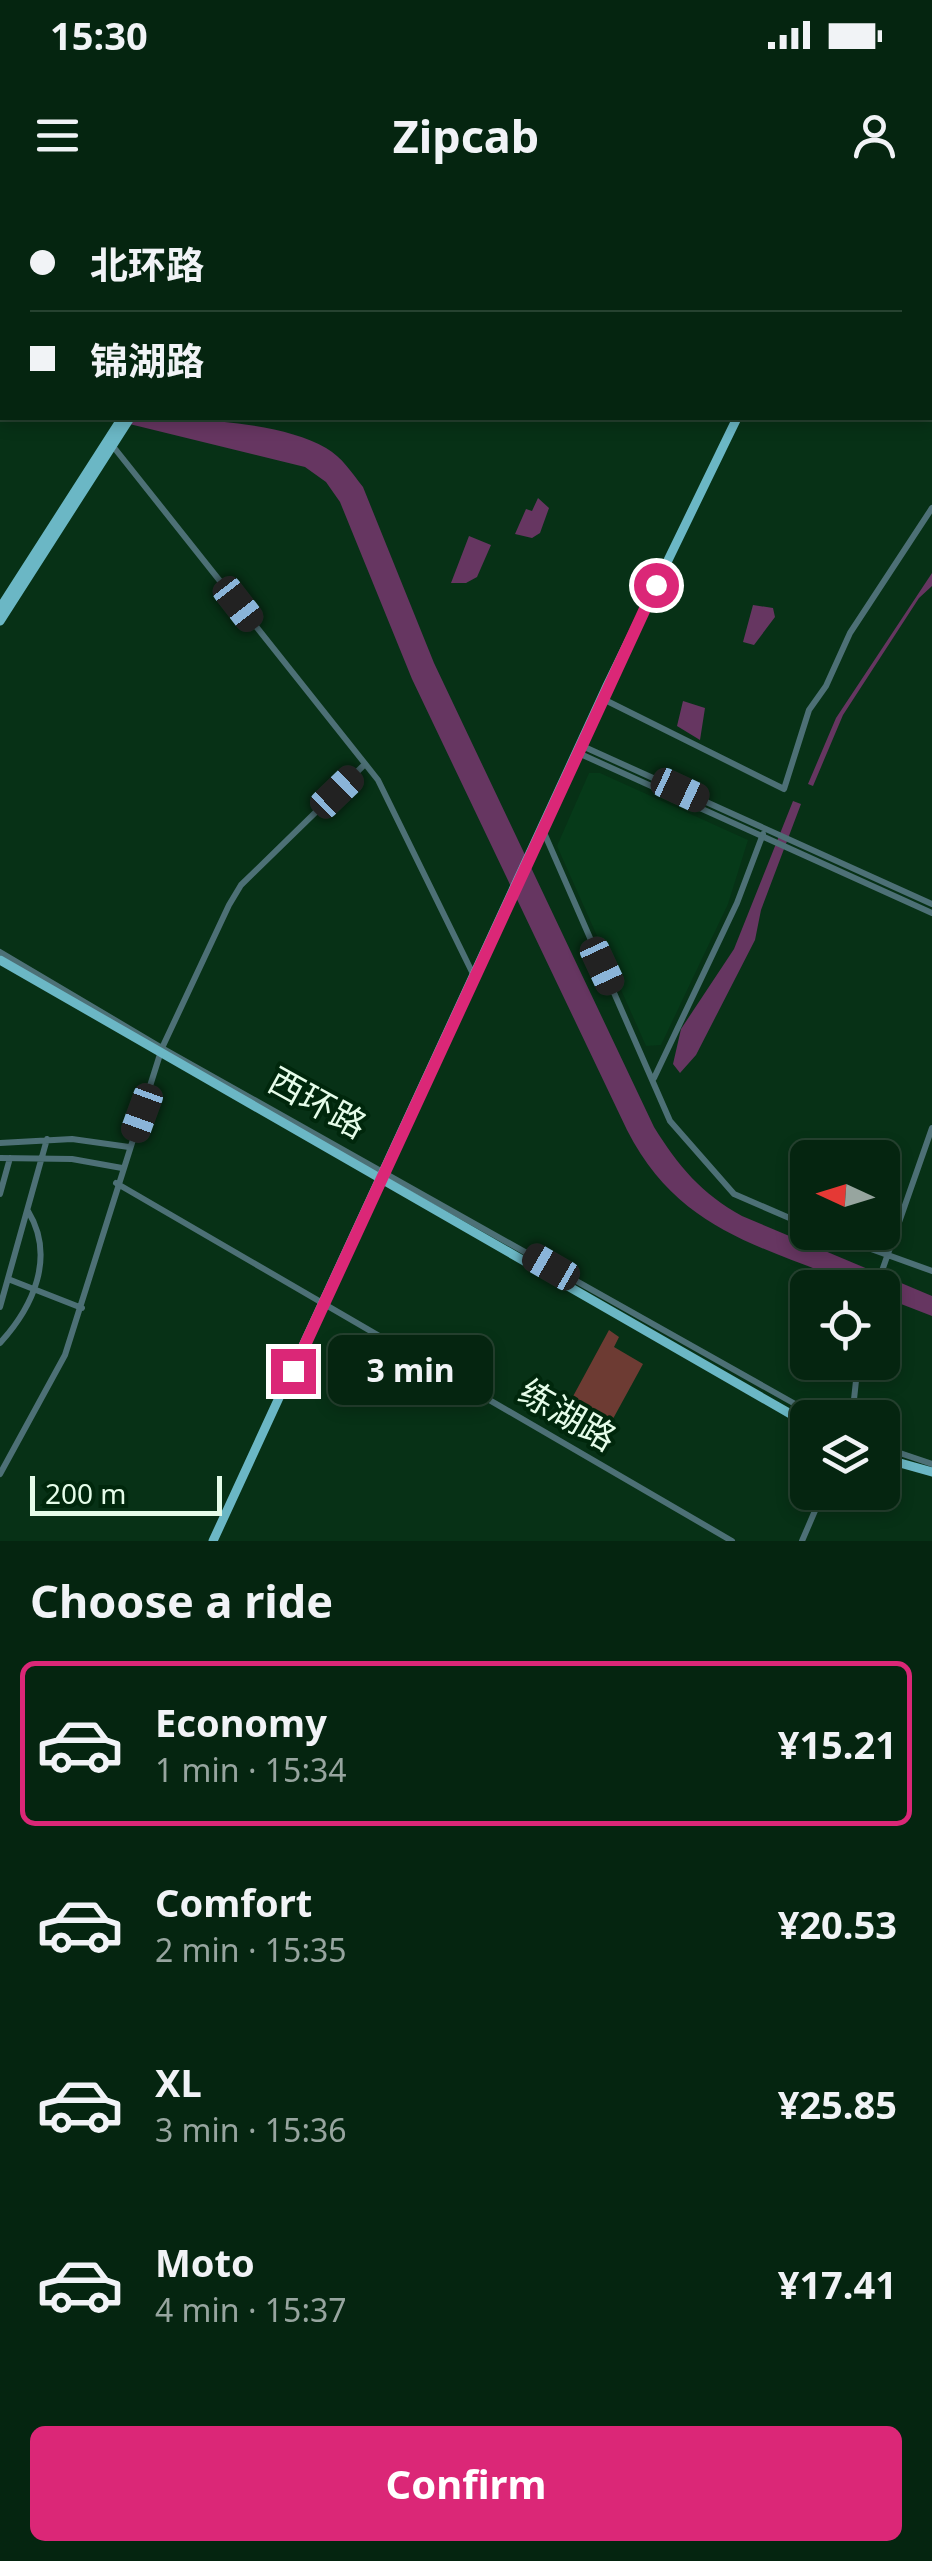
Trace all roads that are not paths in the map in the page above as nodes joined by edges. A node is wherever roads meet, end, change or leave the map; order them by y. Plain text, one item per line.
1 (121, 420) edge
2 (128, 420) edge
3 (736, 420) edge
4 (115, 438) junction
5 (932, 508) edge
6 (0, 608) edge
7 (0, 621) edge
8 (601, 698) junction
9 (578, 749) junction
10 (363, 766) junction
11 (542, 827) junction
12 (765, 828) junction
13 (762, 836) junction
14 (932, 904) edge
15 (932, 913) edge
16 (0, 952) edge
17 (0, 960) edge
18 (474, 977) junction
19 (162, 1050) junction
20 (654, 1080) junction
21 (932, 1128) edge
22 (46, 1139) junction
23 (0, 1143) edge
24 (129, 1147) junction
25 (43, 1157) junction
26 (0, 1158) edge
27 (10, 1158) junction
28 (122, 1168) junction
29 (384, 1176) junction
30 (116, 1183) junction
31 (0, 1194) edge
32 (28, 1210) junction
33 (790, 1218) edge
34 (870, 1250) edge
35 (888, 1257) junction
36 (883, 1270) edge
37 (932, 1272) edge
38 (8, 1279) junction
39 (35, 1288) junction
40 (325, 1303) junction
41 (0, 1307) edge
42 (82, 1308) junction
43 (0, 1342) edge
44 (790, 1401) edge
45 (790, 1413) edge
46 (900, 1453) edge
47 (900, 1463) edge
48 (932, 1464) edge
49 (932, 1472) edge
50 (0, 1474) edge
51 (815, 1510) edge
52 (213, 1541) edge
53 (732, 1541) edge
54 (802, 1541) edge

1 - 4 main road
2 - 4 main road
3 - 8 main road
4 - 6 main road
4 - 7 main road
4 - 10 street
5 - 8 street
8 - 9 main road
9 - 11 main road
9 - 12 street
9 - 13 street
10 - 18 street
10 - 19 street
11 - 18 main road
11 - 20 street
12 - 13 street
12 - 14 street
13 - 15 street
13 - 20 street
16 - 19 street, 西环路
17 - 19 main road, 西环路
18 - 29 main road
19 - 24 street
19 - 29 main road, 西环路
20 - 33 street
21 - 35 street
22 - 23 street
22 - 24 street
22 - 25 street
24 - 28 street
25 - 27 street
25 - 28 street
25 - 32 street
26 - 27 street
27 - 31 street
28 - 30 street
29 - 40 main road
29 - 44 street, 西环路
29 - 45 main road, 西环路
30 - 40 street, 练湖路
30 - 42 street
32 - 38 street
32 - 39 street
34 - 35 street
35 - 36 street
35 - 37 street
38 - 39 street
38 - 41 street
39 - 42 street
39 - 43 street
40 - 52 main road
40 - 53 street, 练湖路
42 - 50 street
46 - 48 street
47 - 49 main road
51 - 54 street

